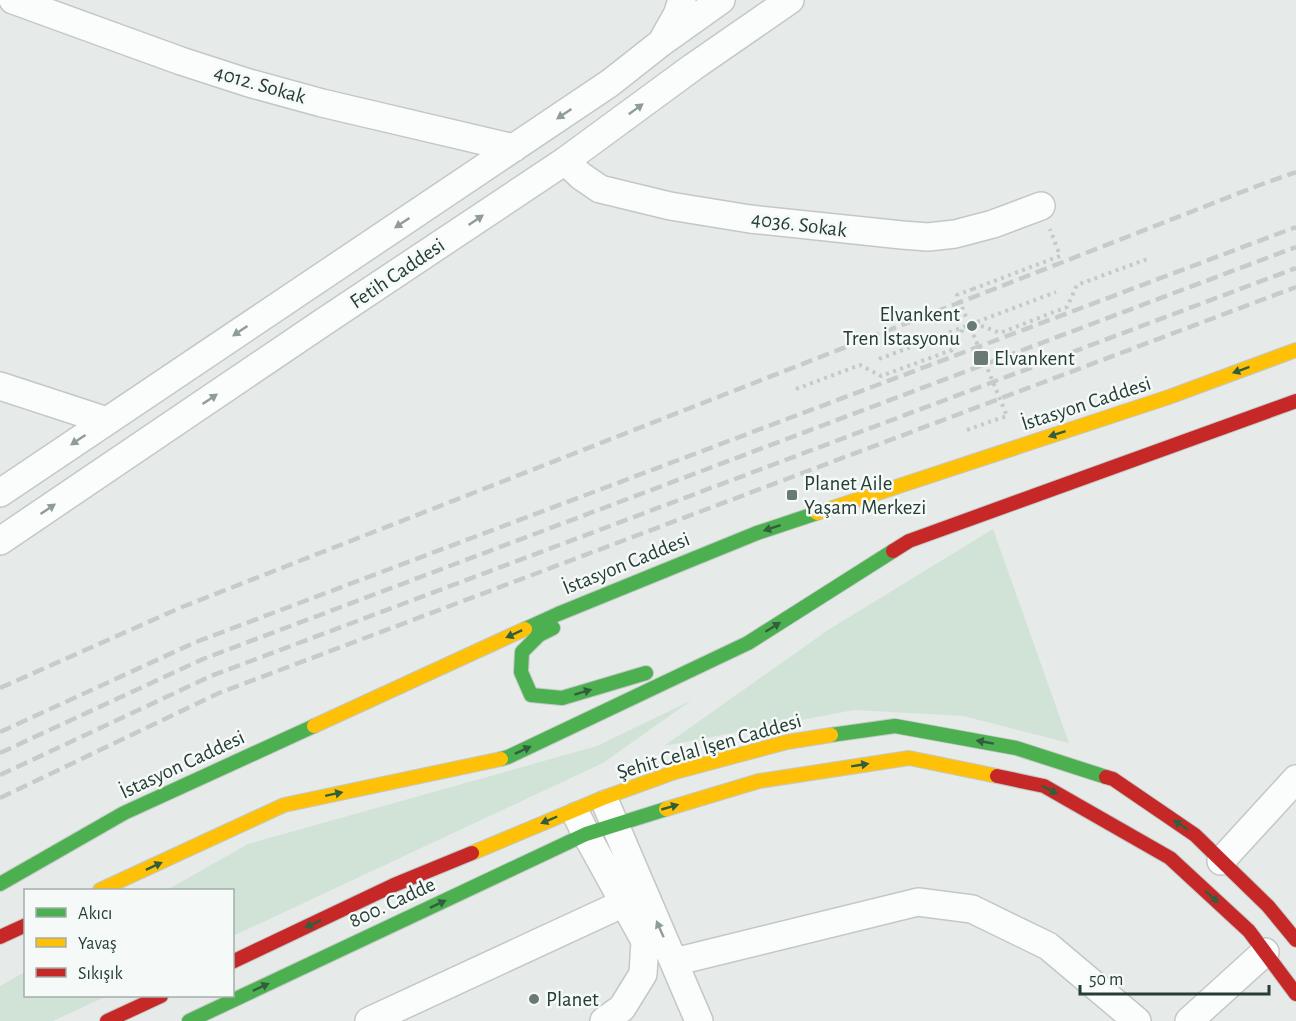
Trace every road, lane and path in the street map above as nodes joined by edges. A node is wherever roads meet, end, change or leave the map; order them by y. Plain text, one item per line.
1 (13, 0) edge
2 (682, 0) edge
3 (721, 0) edge
4 (789, 0) edge
5 (662, 42) junction
6 (514, 148) junction
7 (565, 161) junction
8 (1041, 206) dead end
9 (1060, 256) dead end
10 (1150, 258) dead end
11 (1056, 292) dead end
12 (971, 324) junction
13 (964, 327) junction
14 (1296, 350) edge
15 (879, 359) dead end
16 (0, 386) edge
17 (796, 389) dead end
18 (1296, 401) edge
19 (107, 421) junction
20 (989, 422) dead end
21 (0, 494) edge
22 (0, 541) edge
23 (630, 584) junction
24 (748, 643) junction
25 (1296, 778) edge
26 (603, 798) junction
27 (574, 810) junction
28 (614, 824) junction
29 (586, 834) junction
30 (1221, 861) junction
31 (0, 884) edge
32 (104, 889) edge
33 (624, 903) junction
34 (24, 926) edge
35 (0, 937) edge
36 (1281, 941) edge
37 (234, 961) edge
38 (674, 962) junction
39 (1296, 994) edge
40 (159, 997) edge
41 (108, 1021) edge
42 (189, 1021) edge
43 (369, 1021) edge
44 (604, 1021) edge
45 (699, 1021) edge
46 (1137, 1021) edge
47 (1189, 1021) edge

1 - 6 street, 4012. Sokak
2 - 5 street
3 - 5 street, Fetih Caddesi
7 -> 4 street, Fetih Caddesi
5 -> 6 street, Fetih Caddesi
6 -> 19 street, Fetih Caddesi
7 - 8 street, 4036. Sokak
22 -> 7 street, Fetih Caddesi
9 - 12 path, bridge
10 - 12 path
11 - 12 path
12 - 13 path, bridge
12 - 20 path, bridge
13 - 15 path
13 - 17 path
14 -> 23 main road, İstasyon Caddesi
16 - 19 street
24 -> 18 main road
19 -> 21 street, Fetih Caddesi
23 -> 24 main road
23 -> 31 main road, İstasyon Caddesi
32 -> 24 main road
25 - 30 street
26 - 27 main road, 800. Cadde
26 - 28 street
30 -> 26 main road, Şehit Celal İşen Caddesi
27 - 29 street
27 -> 37 main road, 800. Cadde
28 - 29 main road, 800. Cadde
28 -> 36 main road, Şehit Celal İşen Caddesi
38 -> 28 street
29 - 33 street
42 -> 29 main road, 800. Cadde
30 - 36 main road, Şehit Celal İşen Caddesi
33 - 43 street
33 - 44 street
34 - 35 main road
36 - 39 main road, Şehit Celal İşen Caddesi
36 - 47 street
38 - 45 street
38 - 46 street
40 - 41 main road

